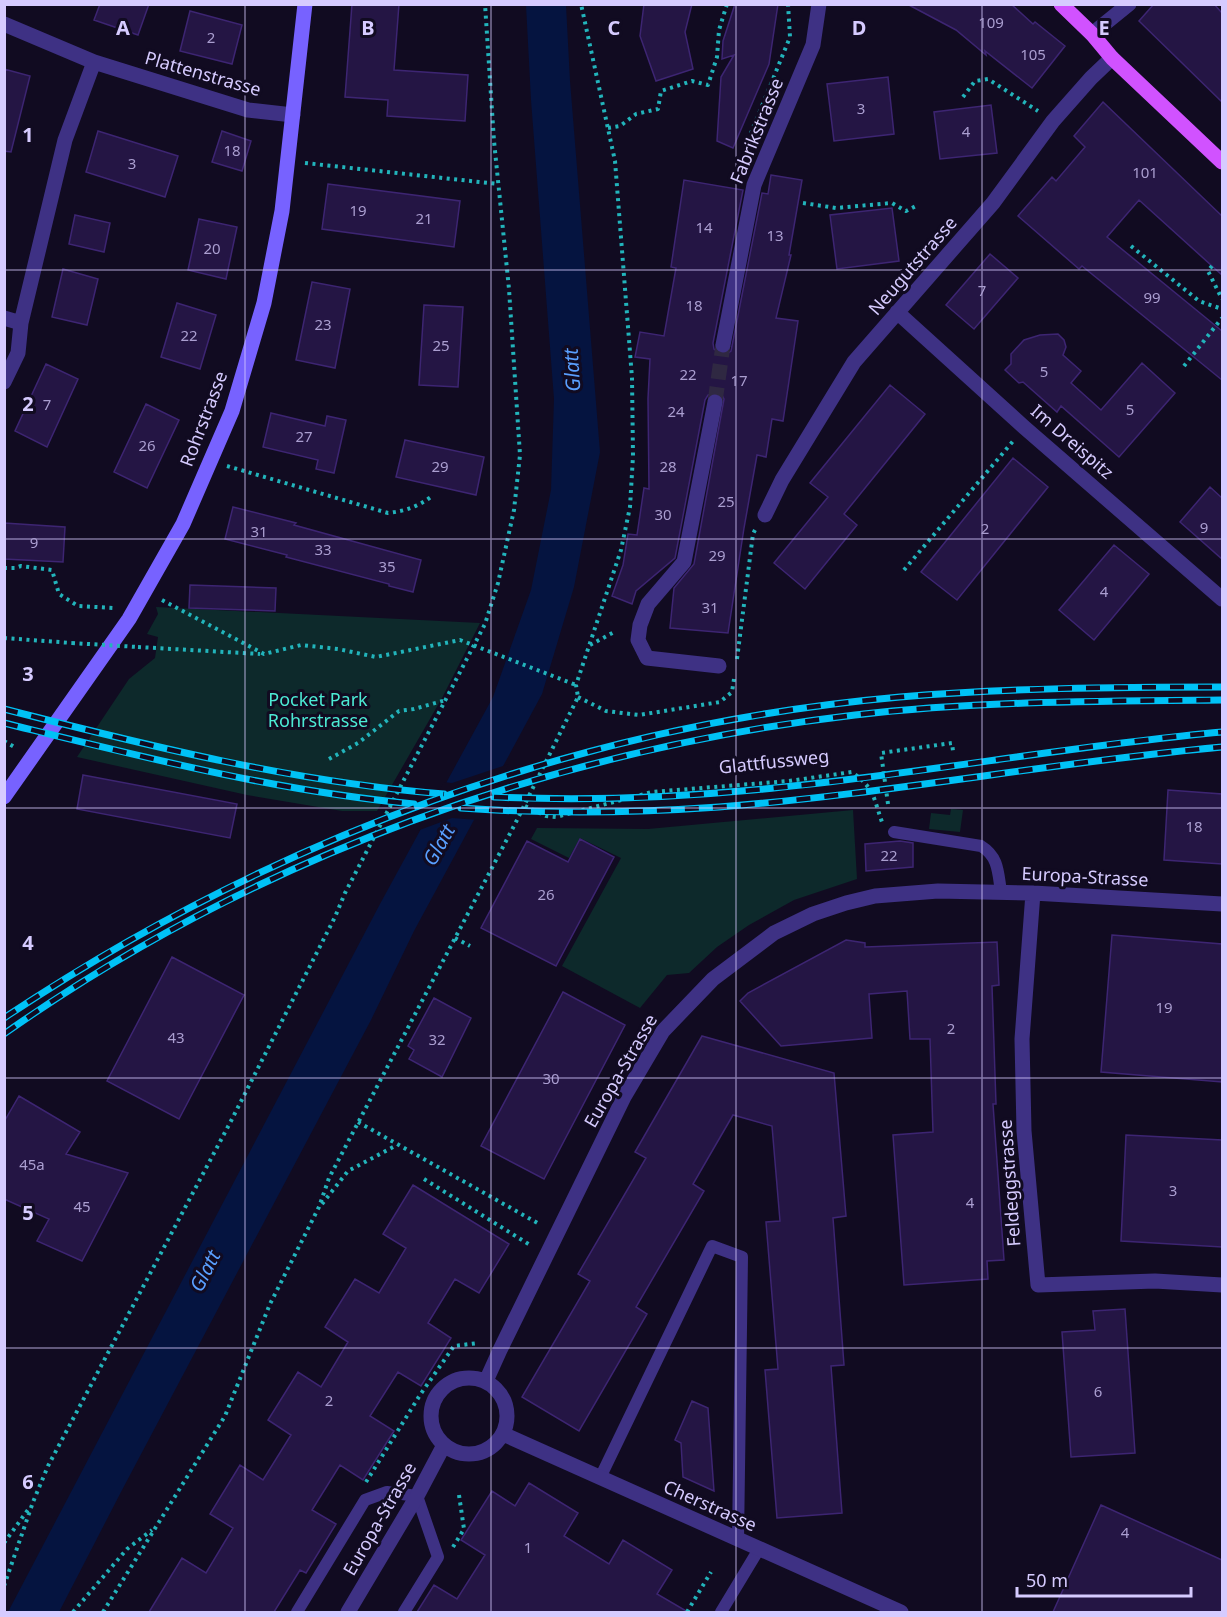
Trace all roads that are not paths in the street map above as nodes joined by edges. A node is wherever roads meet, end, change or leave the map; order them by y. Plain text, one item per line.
1 (305, 4) edge
2 (819, 4) edge
3 (1061, 4) edge
4 (1129, 4) edge
5 (4, 24) edge
6 (1092, 34) junction
7 (1112, 58) junction
8 (94, 62) junction
9 (293, 115) junction
10 (1222, 162) edge
11 (897, 312) junction
12 (4, 318) edge
13 (21, 323) junction
14 (723, 345) tunnel mouth
15 (4, 382) edge
16 (715, 402) tunnel mouth
17 (765, 515) road end
18 (1222, 599) edge
19 (719, 666) dead end
20 (4, 797) edge
21 (894, 831) road end
22 (1001, 892) junction
23 (1033, 893) junction
24 (1222, 904) edge
25 (1222, 1285) edge
26 (486, 1381) junction
27 (502, 1434) junction
28 (444, 1445) junction
29 (600, 1478) junction
30 (417, 1496) junction
31 (738, 1540) junction
32 (759, 1549) junction
33 (297, 1612) edge
34 (348, 1612) edge
35 (404, 1612) edge
36 (720, 1612) edge
37 (901, 1612) edge

1 - 9 main road, Rohrstrasse
2 - 14 street, Fabrikstrasse
3 - 6 main road
4 - 6 street
5 - 8 street, Plattenstrasse
6 - 7 main road
7 - 10 main road
7 - 11 street, Neugutstrasse
8 - 9 street, Plattenstrasse
8 - 13 street
9 - 20 main road, Rohrstrasse
11 - 17 street, Neugutstrasse
11 - 18 street, Im Dreispitz
12 - 13 street
13 - 15 street
16 - 19 street
21 - 22 lane
22 - 23 street, Europa-Strasse
22 - 26 street, Europa-Strasse
23 - 24 street, Europa-Strasse
23 - 25 street, Feldeggstrasse
26 - 27 street
26 - 28 street
27 - 28 street
27 - 29 street, Cherstrasse
28 - 30 street, Europa-Strasse
29 - 31 street, Cherstrasse
29 - 31 lane
30 - 33 lane
30 - 34 street, Europa-Strasse
30 - 35 lane
31 - 32 street, Cherstrasse
32 - 36 lane
32 - 37 street, Cherstrasse

